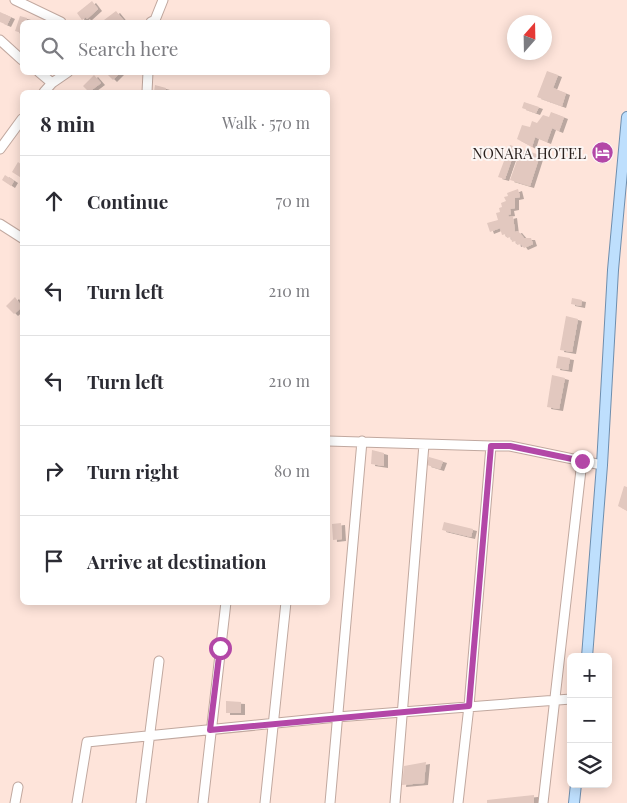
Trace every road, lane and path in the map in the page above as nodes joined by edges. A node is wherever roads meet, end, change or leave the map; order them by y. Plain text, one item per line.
1 (15, 0) edge
2 (163, 0) edge
3 (57, 20) edge
4 (154, 20) edge
5 (1, 43) edge
6 (20, 58) edge
7 (43, 75) edge
8 (64, 75) edge
9 (148, 75) edge
10 (52, 83) junction
11 (46, 90) edge
12 (147, 90) edge
13 (627, 117) edge
14 (20, 122) edge
15 (0, 149) edge
16 (0, 224) edge
17 (20, 237) edge
18 (330, 441) edge
19 (362, 441) junction
20 (424, 444) junction
21 (491, 446) junction
22 (582, 461) junction
23 (602, 465) junction
24 (226, 605) edge
25 (286, 605) edge
26 (587, 653) edge
27 (159, 661) dead end
28 (567, 699) edge
29 (555, 700) junction
30 (469, 706) junction
31 (402, 712) junction
32 (337, 717) junction
33 (275, 723) junction
34 (210, 730) junction
35 (150, 735) junction
36 (18, 786) dead end
37 (576, 788) edge
38 (16, 803) edge
39 (77, 803) edge
40 (141, 803) edge
41 (203, 803) edge
42 (266, 803) edge
43 (330, 803) edge
44 (395, 803) edge
45 (458, 803) edge
46 (543, 803) edge
47 (574, 803) edge

1 - 3 street
2 - 4 street
5 - 6 street
7 - 10 street
8 - 10 street
9 - 12 street
10 - 11 street
13 - 23 main road
14 - 15 street
16 - 17 street
18 - 19 street
19 - 20 street
19 - 32 street
20 - 21 street
20 - 31 street
21 - 22 street
21 - 30 street
22 - 23 street
22 - 29 street
23 - 26 main road
24 - 34 street
25 - 33 street
27 - 35 street
28 - 29 street
29 - 30 street
29 - 46 street
30 - 31 street
30 - 45 street
31 - 32 street
31 - 44 street
32 - 33 street
32 - 43 street
33 - 34 street
33 - 42 street
34 - 35 street
34 - 41 street
35 - 39 street
35 - 40 street
36 - 38 street
37 - 47 main road

